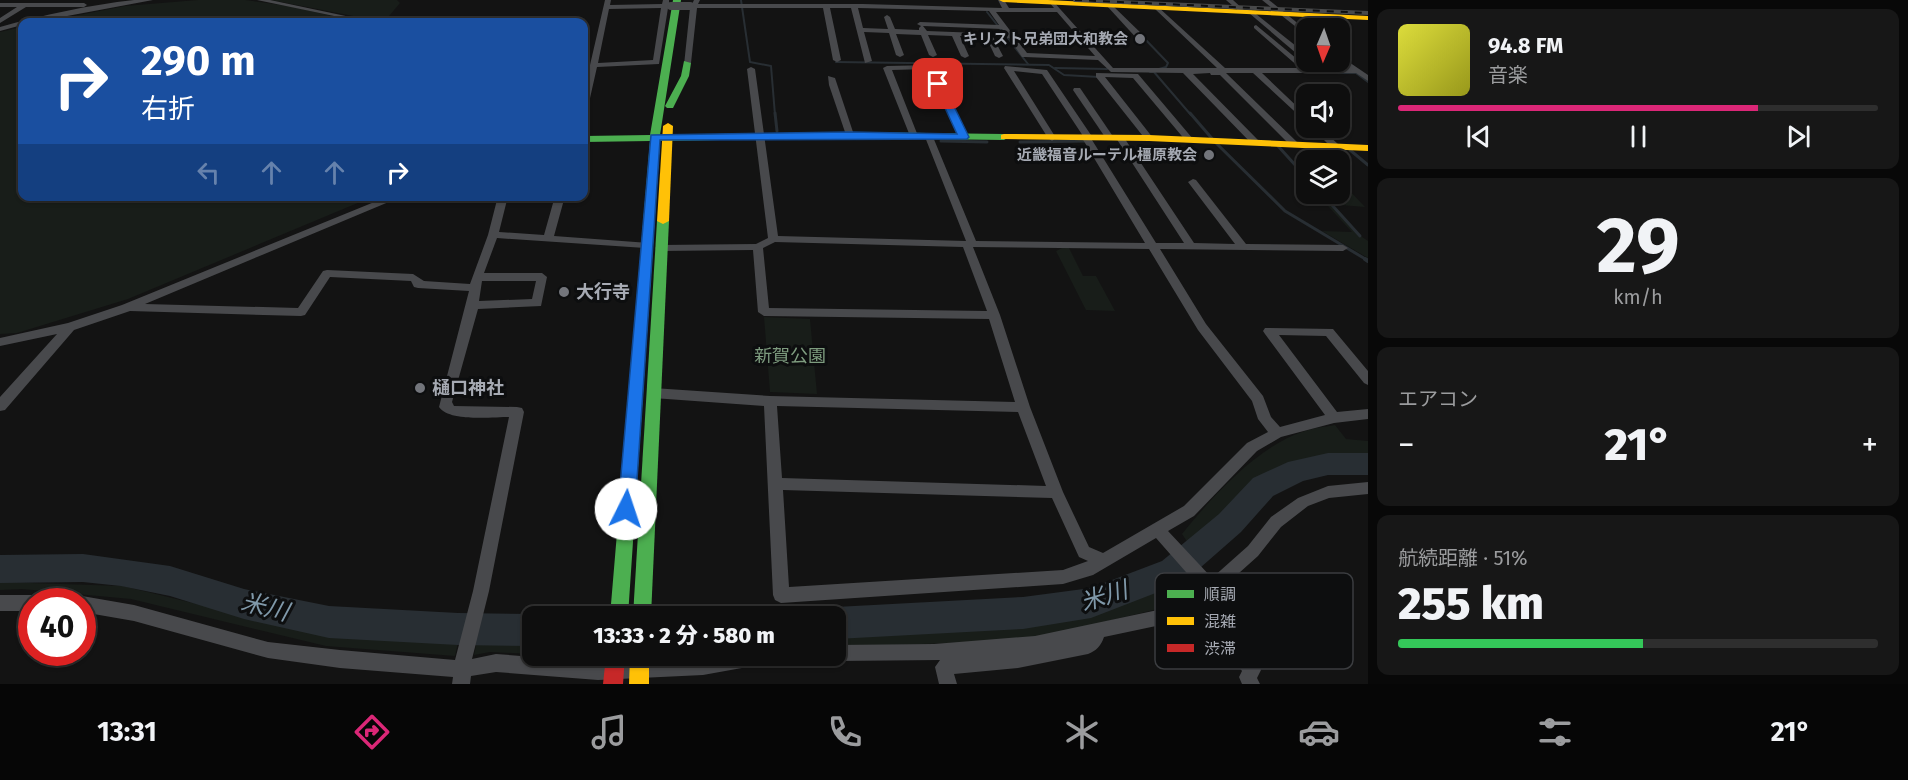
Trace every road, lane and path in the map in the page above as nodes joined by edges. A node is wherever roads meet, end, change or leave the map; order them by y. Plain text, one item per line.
1 (34, 0) edge
2 (83, 0) edge
3 (150, 0) edge
4 (260, 0) edge
5 (1229, 0) edge
6 (1265, 0) edge
7 (131, 1) edge
8 (608, 3) edge
9 (670, 3) edge
10 (692, 3) edge
11 (1003, 3) edge
12 (859, 4) edge
13 (0, 5) edge
14 (26, 5) junction
15 (75, 5) junction
16 (109, 5) junction
17 (1109, 5) junction
18 (826, 6) junction
19 (1055, 6) junction
20 (914, 7) junction
21 (1157, 8) junction
22 (991, 10) junction
23 (1246, 12) junction
24 (1281, 13) junction
25 (887, 17) dead end
26 (46, 18) edge
27 (351, 18) edge
28 (1368, 18) edge
29 (0, 21) edge
30 (920, 24) junction
31 (18, 25) edge
32 (1296, 25) edge
33 (1002, 27) junction
34 (1256, 27) dead end
35 (0, 28) edge
36 (860, 30) junction
37 (892, 32) junction
38 (924, 33) junction
39 (955, 34) junction
40 (988, 35) junction
41 (1009, 36) junction
42 (1143, 40) dead end
43 (1296, 50) edge
44 (900, 54) dead end
45 (933, 55) dead end
46 (965, 56) dead end
47 (999, 56) dead end
48 (1098, 58) junction
49 (837, 60) dead end
50 (868, 61) dead end
51 (656, 62) junction
52 (1296, 62) edge
53 (687, 63) joint
54 (593, 65) junction
55 (1350, 66) edge
56 (752, 69) dead end
57 (1223, 70) junction
58 (1254, 70) junction
59 (1296, 71) edge
60 (1350, 71) edge
61 (1357, 71) junction
62 (831, 78) dead end
63 (1368, 79) edge
64 (588, 88) edge
65 (1077, 90) dead end
66 (666, 104) junction
67 (1296, 110) edge
68 (850, 135) junction
69 (661, 136) junction
70 (759, 136) junction
71 (914, 136) junction
72 (929, 137) junction
73 (964, 137) junction
74 (1052, 138) junction
75 (1088, 138) junction
76 (1115, 138) junction
77 (1149, 138) junction
78 (1327, 138) edge
79 (588, 139) edge
80 (1189, 139) junction
81 (1255, 142) junction
82 (1294, 144) junction
83 (1335, 146) junction
84 (1368, 148) edge
85 (1193, 182) dead end
86 (387, 201) edge
87 (502, 201) edge
88 (559, 201) edge
89 (493, 235) junction
90 (549, 237) junction
91 (773, 239) junction
92 (969, 244) junction
93 (645, 245) junction
94 (1153, 245) junction
95 (1191, 246) junction
96 (1242, 246) junction
97 (660, 248) junction
98 (758, 248) junction
99 (1343, 248) dead end
100 (476, 282) junction
101 (473, 305) junction
102 (126, 308) junction
103 (994, 315) junction
104 (70, 327) junction
105 (0, 342) edge
106 (1368, 380) edge
107 (653, 393) junction
108 (770, 401) junction
109 (0, 406) edge
110 (1023, 407) junction
111 (1368, 414) edge
112 (1334, 418) junction
113 (1278, 433) junction
114 (775, 484) junction
115 (1368, 488) edge
116 (1056, 492) junction
117 (1161, 534) junction
118 (1104, 561) junction
119 (1191, 573) edge
120 (1225, 573) edge
121 (0, 603) edge
122 (18, 603) edge
123 (96, 606) edge
124 (620, 606) edge
125 (643, 606) edge
126 (1155, 619) edge
127 (1097, 632) junction
128 (846, 653) edge
129 (703, 666) edge
130 (615, 667) edge
131 (639, 667) edge
132 (1251, 669) edge
133 (463, 671) edge
134 (948, 684) edge
135 (1251, 684) edge

1 - 14 street
2 - 15 street
3 - 7 street
4 - 27 street
5 - 23 street
6 - 24 street
7 - 16 street
8 - 9 street
8 - 54 street
9 - 10 street, bridge
9 - 51 street
9 - 66 street
10 - 18 street
10 - 53 street
10 - 66 street
11 - 19 street
11 - 22 street
12 - 18 street
12 - 20 street
12 - 36 street
13 - 14 street
14 - 15 street
14 - 29 street
15 - 16 street
16 - 26 street
17 - 19 street
17 - 21 street
17 - 42 street
18 - 49 street
19 - 48 street
20 - 22 street
20 - 30 street
21 - 23 street
21 - 57 street
22 - 33 street
23 - 24 street
23 - 43 street
24 - 28 street
24 - 32 street
25 - 37 street
30 - 33 street
30 - 38 street
31 - 35 street
33 - 41 street
34 - 52 street
36 - 37 street
36 - 50 street
37 - 38 street
37 - 44 street
38 - 39 street
38 - 45 street
39 - 40 street
39 - 46 street
40 - 41 street
40 - 47 street
41 - 48 street
48 - 57 street
51 - 54 street
51 - 66 street
53 - 66 street
54 - 64 street
55 - 61 street
56 - 70 street
57 - 58 street
58 - 59 street
58 - 67 street
60 - 61 street
61 - 63 street
62 - 68 street
65 - 76 street
66 - 69 street
68 - 70 street
68 - 71 street
69 - 70 street
69 - 79 street
69 - 93 street
69 - 97 street
70 - 91 street
71 - 72 street
71 - 73 street
72 - 73 street
72 - 92 street
73 - 74 street
74 - 75 street
74 - 75 street
75 - 76 street
75 - 94 street
76 - 77 street
76 - 95 street
77 - 80 street
77 - 80 street
78 - 83 street
80 - 81 street
81 - 82 street
81 - 82 street
82 - 83 street
83 - 84 street
85 - 96 street
86 - 102 street
87 - 89 street
88 - 90 street
89 - 90 street
89 - 100 street
90 - 93 street
91 - 92 street
91 - 98 street
92 - 94 street
92 - 103 street
93 - 124 street
94 - 95 street
94 - 113 street
95 - 96 street
96 - 99 street
97 - 98 street
97 - 107 street
98 - 103 street
100 - 101 street
100 - 101 street
100 - 102 street
101 - 133 street
102 - 104 street
103 - 110 street
104 - 105 street
104 - 109 street
106 - 112 street
107 - 108 street
107 - 125 street
108 - 110 street
108 - 114 street
110 - 116 street
111 - 112 street
112 - 113 street
113 - 117 street
114 - 116 street
114 - 118 street
115 - 120 street
116 - 118 street
117 - 118 street
117 - 119 street
121 - 122 street
123 - 133 street
126 - 127 street
127 - 128 street
127 - 134 street
129 - 131 street
130 - 131 street
130 - 133 street
132 - 135 street

